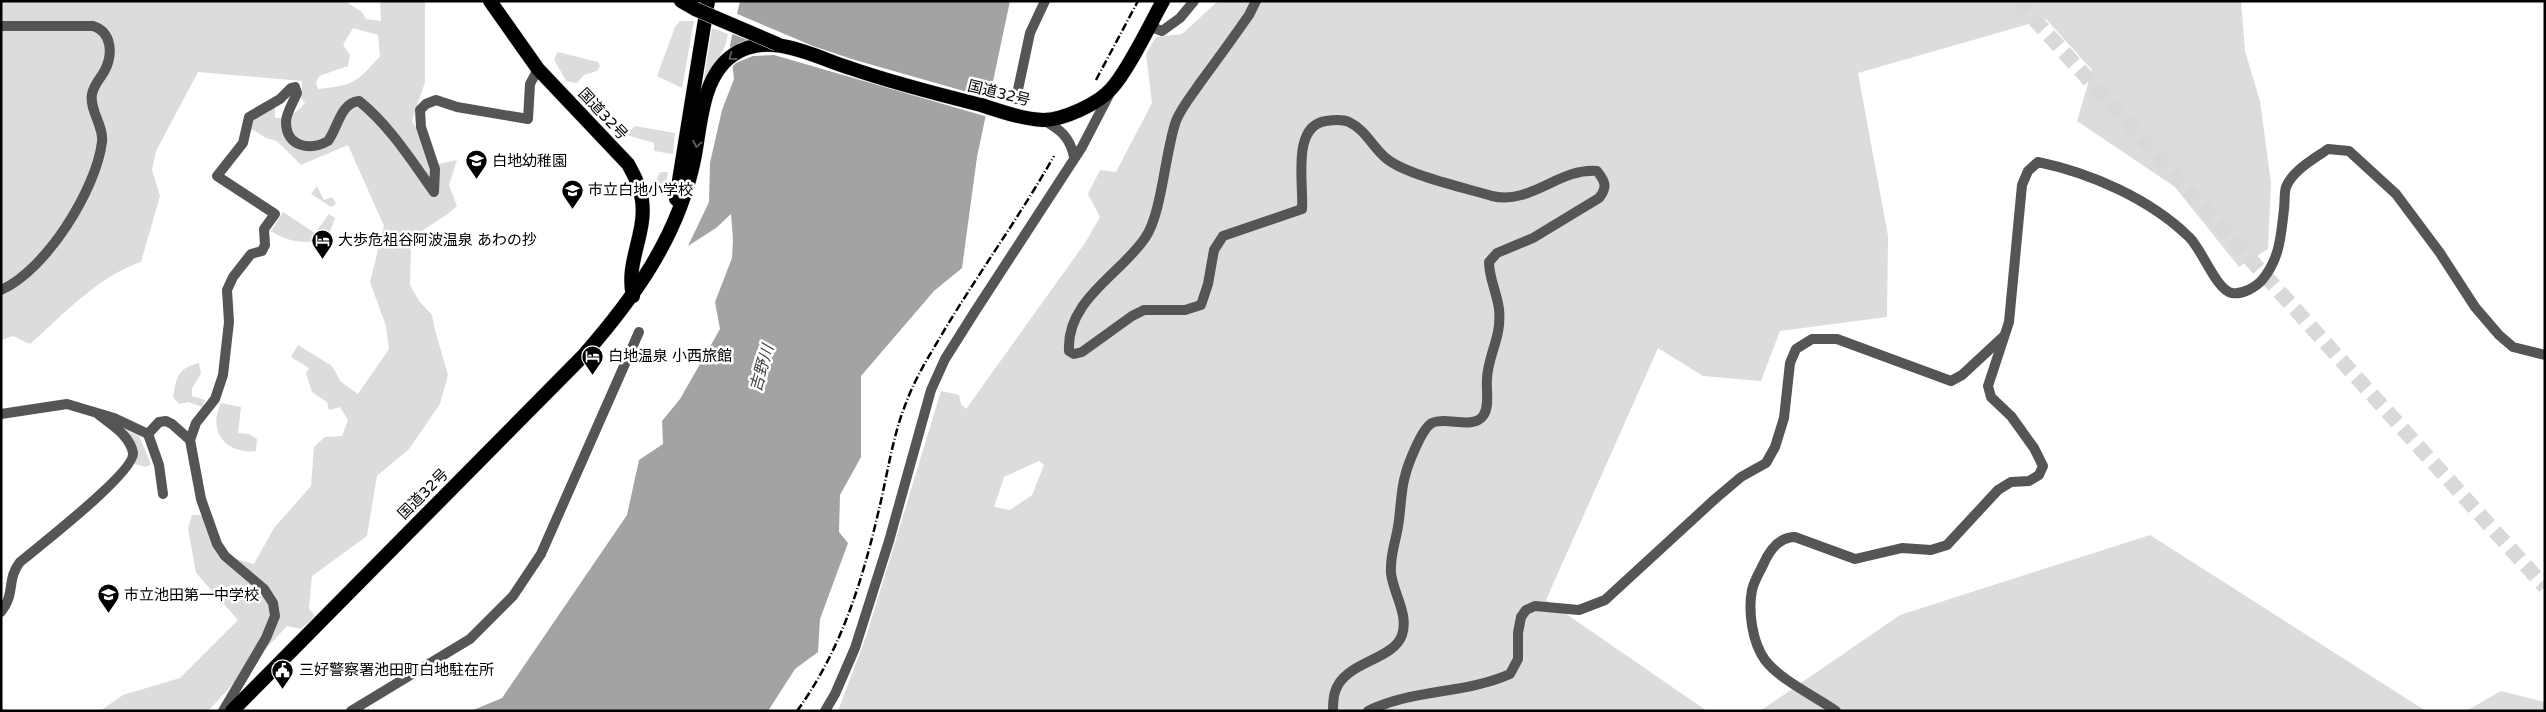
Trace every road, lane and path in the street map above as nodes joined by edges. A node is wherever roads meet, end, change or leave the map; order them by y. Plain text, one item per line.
1 (490, 1) edge
2 (681, 1) edge
3 (708, 1) edge
4 (1045, 1) edge
5 (1163, 1) edge
6 (1194, 1) edge
7 (1256, 1) edge
8 (1, 26) edge
9 (1149, 26) junction
10 (777, 44) junction
11 (538, 69) junction
12 (1112, 88) junction
13 (1016, 99) dead end
14 (1043, 120) junction
15 (1074, 157) junction
16 (668, 231) junction
17 (1, 290) edge
18 (633, 296) junction
19 (639, 332) dead end
20 (2004, 337) junction
21 (2545, 355) edge
22 (1, 414) edge
23 (98, 414) junction
24 (148, 434) junction
25 (190, 440) junction
26 (163, 494) dead end
27 (1, 612) edge
28 (223, 711) edge
29 (232, 711) edge
30 (351, 711) edge
31 (825, 711) edge
32 (1333, 711) edge
33 (1368, 711) edge
34 (1836, 711) edge

1 - 11 highway, 国道32号
2 - 10 highway, 国道32号, bridge
3 - 16 highway, 国道32号
4 - 13 street
5 - 9 highway, 国道32号
6 - 9 street
7 - 32 street
8 - 17 street
9 - 12 highway, 国道32号
10 - 14 highway, 国道32号
10 -> 16 highway, 国道32号
11 - 18 highway, 国道32号
11 - 25 street
12 - 14 highway, 国道32号
12 - 15 street
14 - 15 street
15 - 31 street
16 - 18 highway, 国道32号
18 - 29 highway, 国道32号
19 - 30 street
20 - 21 street
20 - 33 street
20 - 34 street
22 - 23 street
23 - 24 street
23 - 27 street
24 - 25 street
24 - 26 street
25 - 28 street

